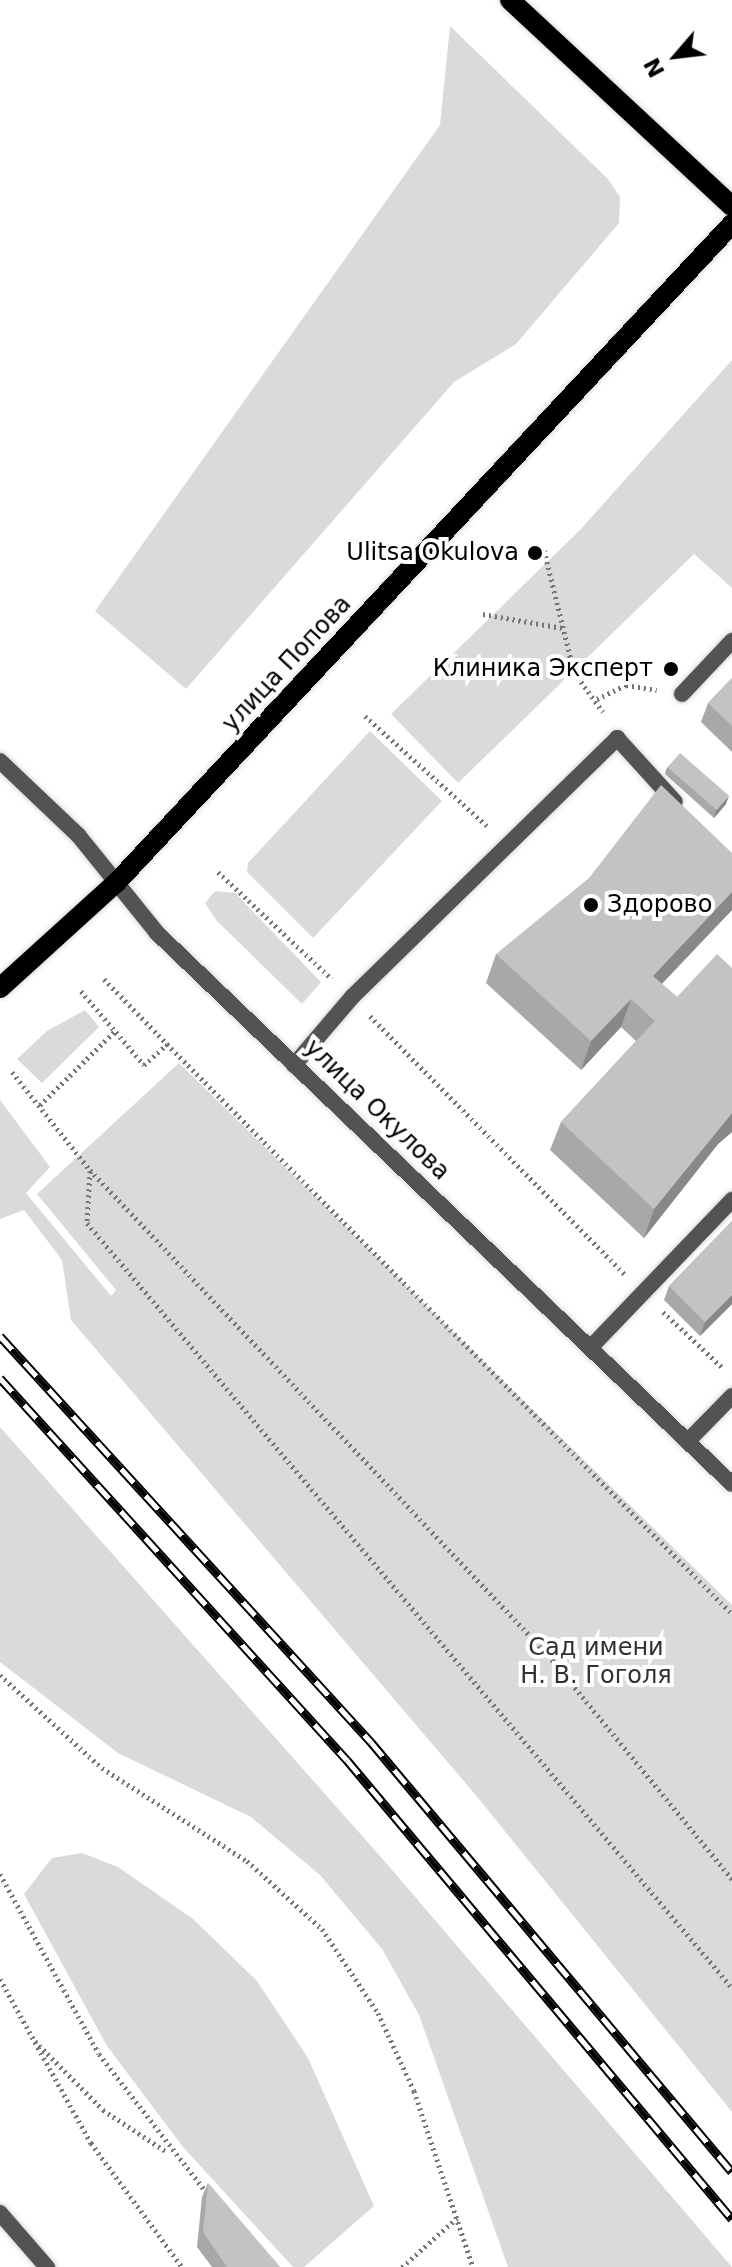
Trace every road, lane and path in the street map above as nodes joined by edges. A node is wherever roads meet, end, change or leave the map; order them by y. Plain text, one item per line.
1 (510, 0) edge
2 (732, 206) edge
3 (732, 224) edge
4 (544, 550) dead end
5 (483, 614) dead end
6 (563, 628) junction
7 (732, 641) edge
8 (682, 694) joint
9 (597, 699) junction
10 (365, 716) dead end
11 (617, 738) junction
12 (0, 761) edge
13 (690, 818) edge
14 (506, 843) junction
15 (218, 872) dead end
16 (116, 883) junction
17 (104, 979) dead end
18 (0, 988) edge
19 (81, 991) dead end
20 (352, 997) junction
21 (116, 1030) junction
22 (167, 1044) junction
23 (294, 1065) junction
24 (12, 1072) dead end
25 (40, 1105) junction
26 (90, 1170) junction
27 (732, 1200) edge
28 (644, 1294) junction
29 (591, 1347) junction
30 (732, 1377) edge
31 (732, 1396) edge
32 (688, 1441) junction
33 (732, 1484) edge
34 (732, 1614) edge
35 (0, 1675) edge
36 (0, 1874) edge
37 (732, 1879) edge
38 (0, 1979) edge
39 (732, 1988) edge
40 (24, 2027) junction
41 (171, 2155) junction
42 (211, 2196) edge
43 (0, 2213) edge
44 (457, 2218) junction
45 (47, 2267) edge
46 (182, 2267) edge
47 (402, 2267) edge
48 (473, 2267) edge

1 - 2 main road
3 - 16 main road, улица Попова
4 - 6 path
5 - 6 path
6 - 9 path
7 - 8 street
8 - 9 path
9 - 11 path
10 - 14 path
11 - 13 street
11 - 14 street
12 - 16 street, улица Окулова
14 - 20 street
15 - 20 path
16 - 18 main road, улица Попова
16 - 23 street, улица Окулова
17 - 22 path
19 - 21 path
20 - 23 street
20 - 28 path
21 - 22 path
21 - 25 path
22 - 34 path
23 - 29 street, улица Окулова
24 - 25 path
25 - 26 path
26 - 37 path
26 - 39 path
27 - 28 street
28 - 29 street
28 - 30 path
29 - 32 street, улица Окулова
31 - 32 street
32 - 33 street, улица Окулова
35 - 44 path
36 - 41 path
38 - 40 path
40 - 41 path
40 - 46 path
41 - 42 path
43 - 45 street
44 - 47 path
44 - 48 path

